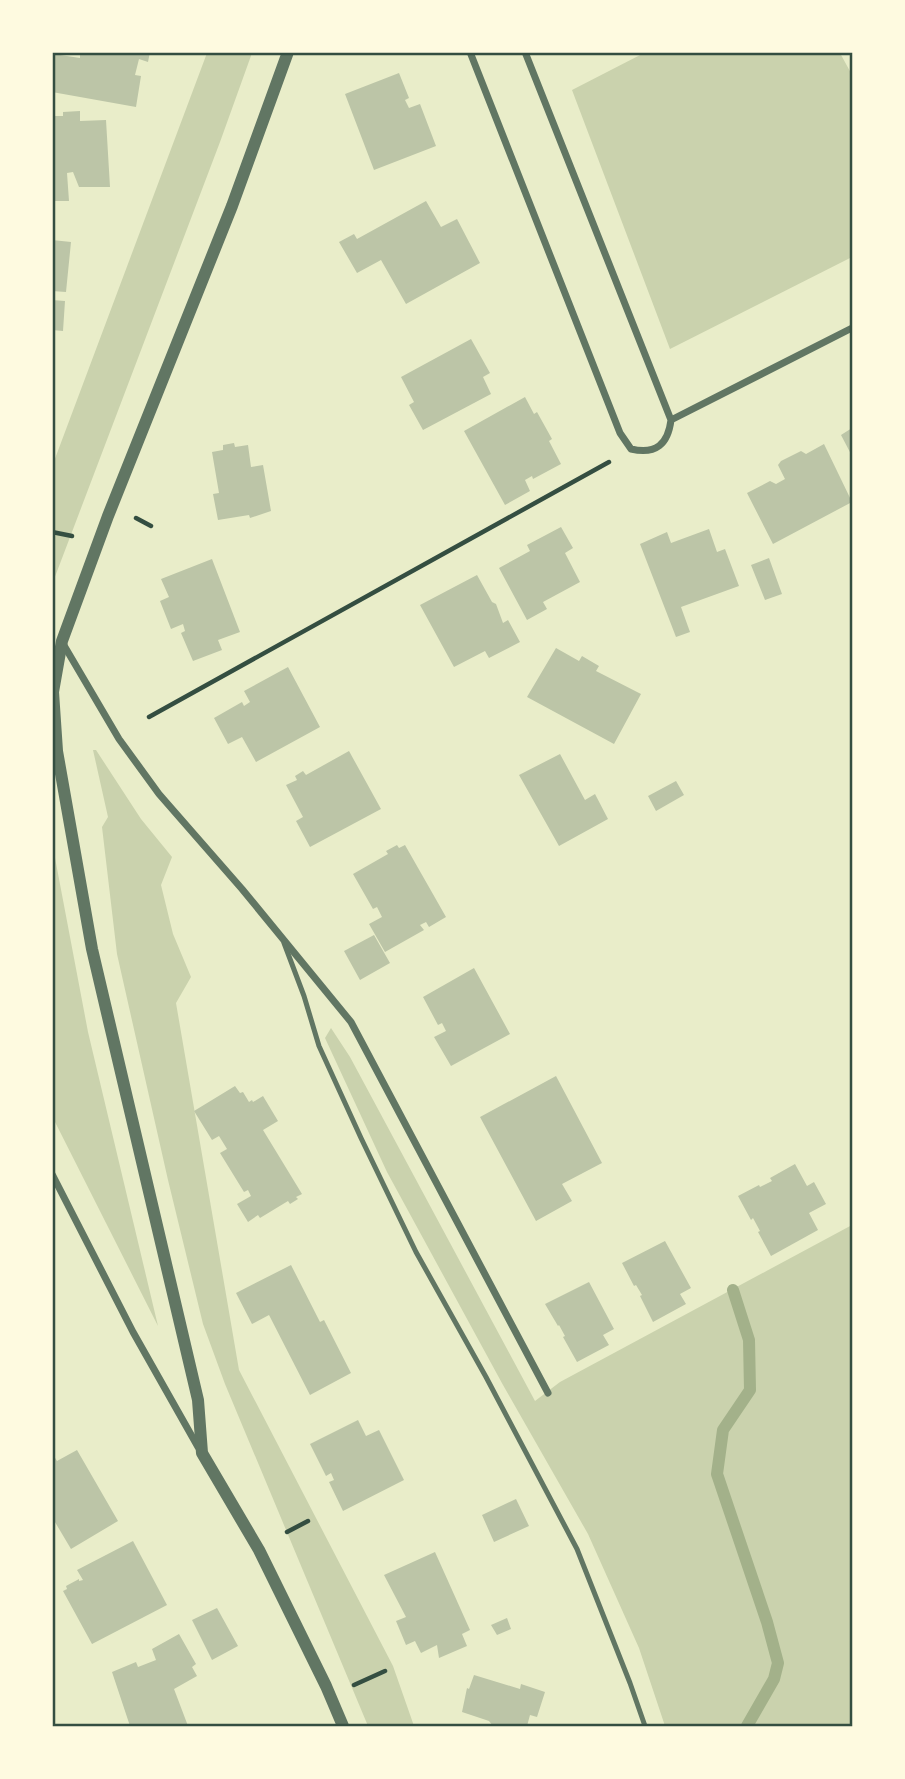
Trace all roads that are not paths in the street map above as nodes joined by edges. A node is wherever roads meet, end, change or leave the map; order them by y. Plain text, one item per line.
1 (288, 52) edge
2 (470, 52) edge
3 (525, 52) edge
4 (852, 328) edge
5 (671, 420) junction
6 (62, 641) junction
7 (283, 940) junction
8 (52, 1174) edge
9 (548, 1394) dead end
10 (202, 1453) junction
11 (343, 1727) edge
12 (645, 1727) edge

1 - 6 street
2 - 5 street
3 - 5 street
4 - 5 street
6 - 7 street
6 - 10 street
7 - 9 street
7 - 12 lane
8 - 10 street
10 - 11 street

